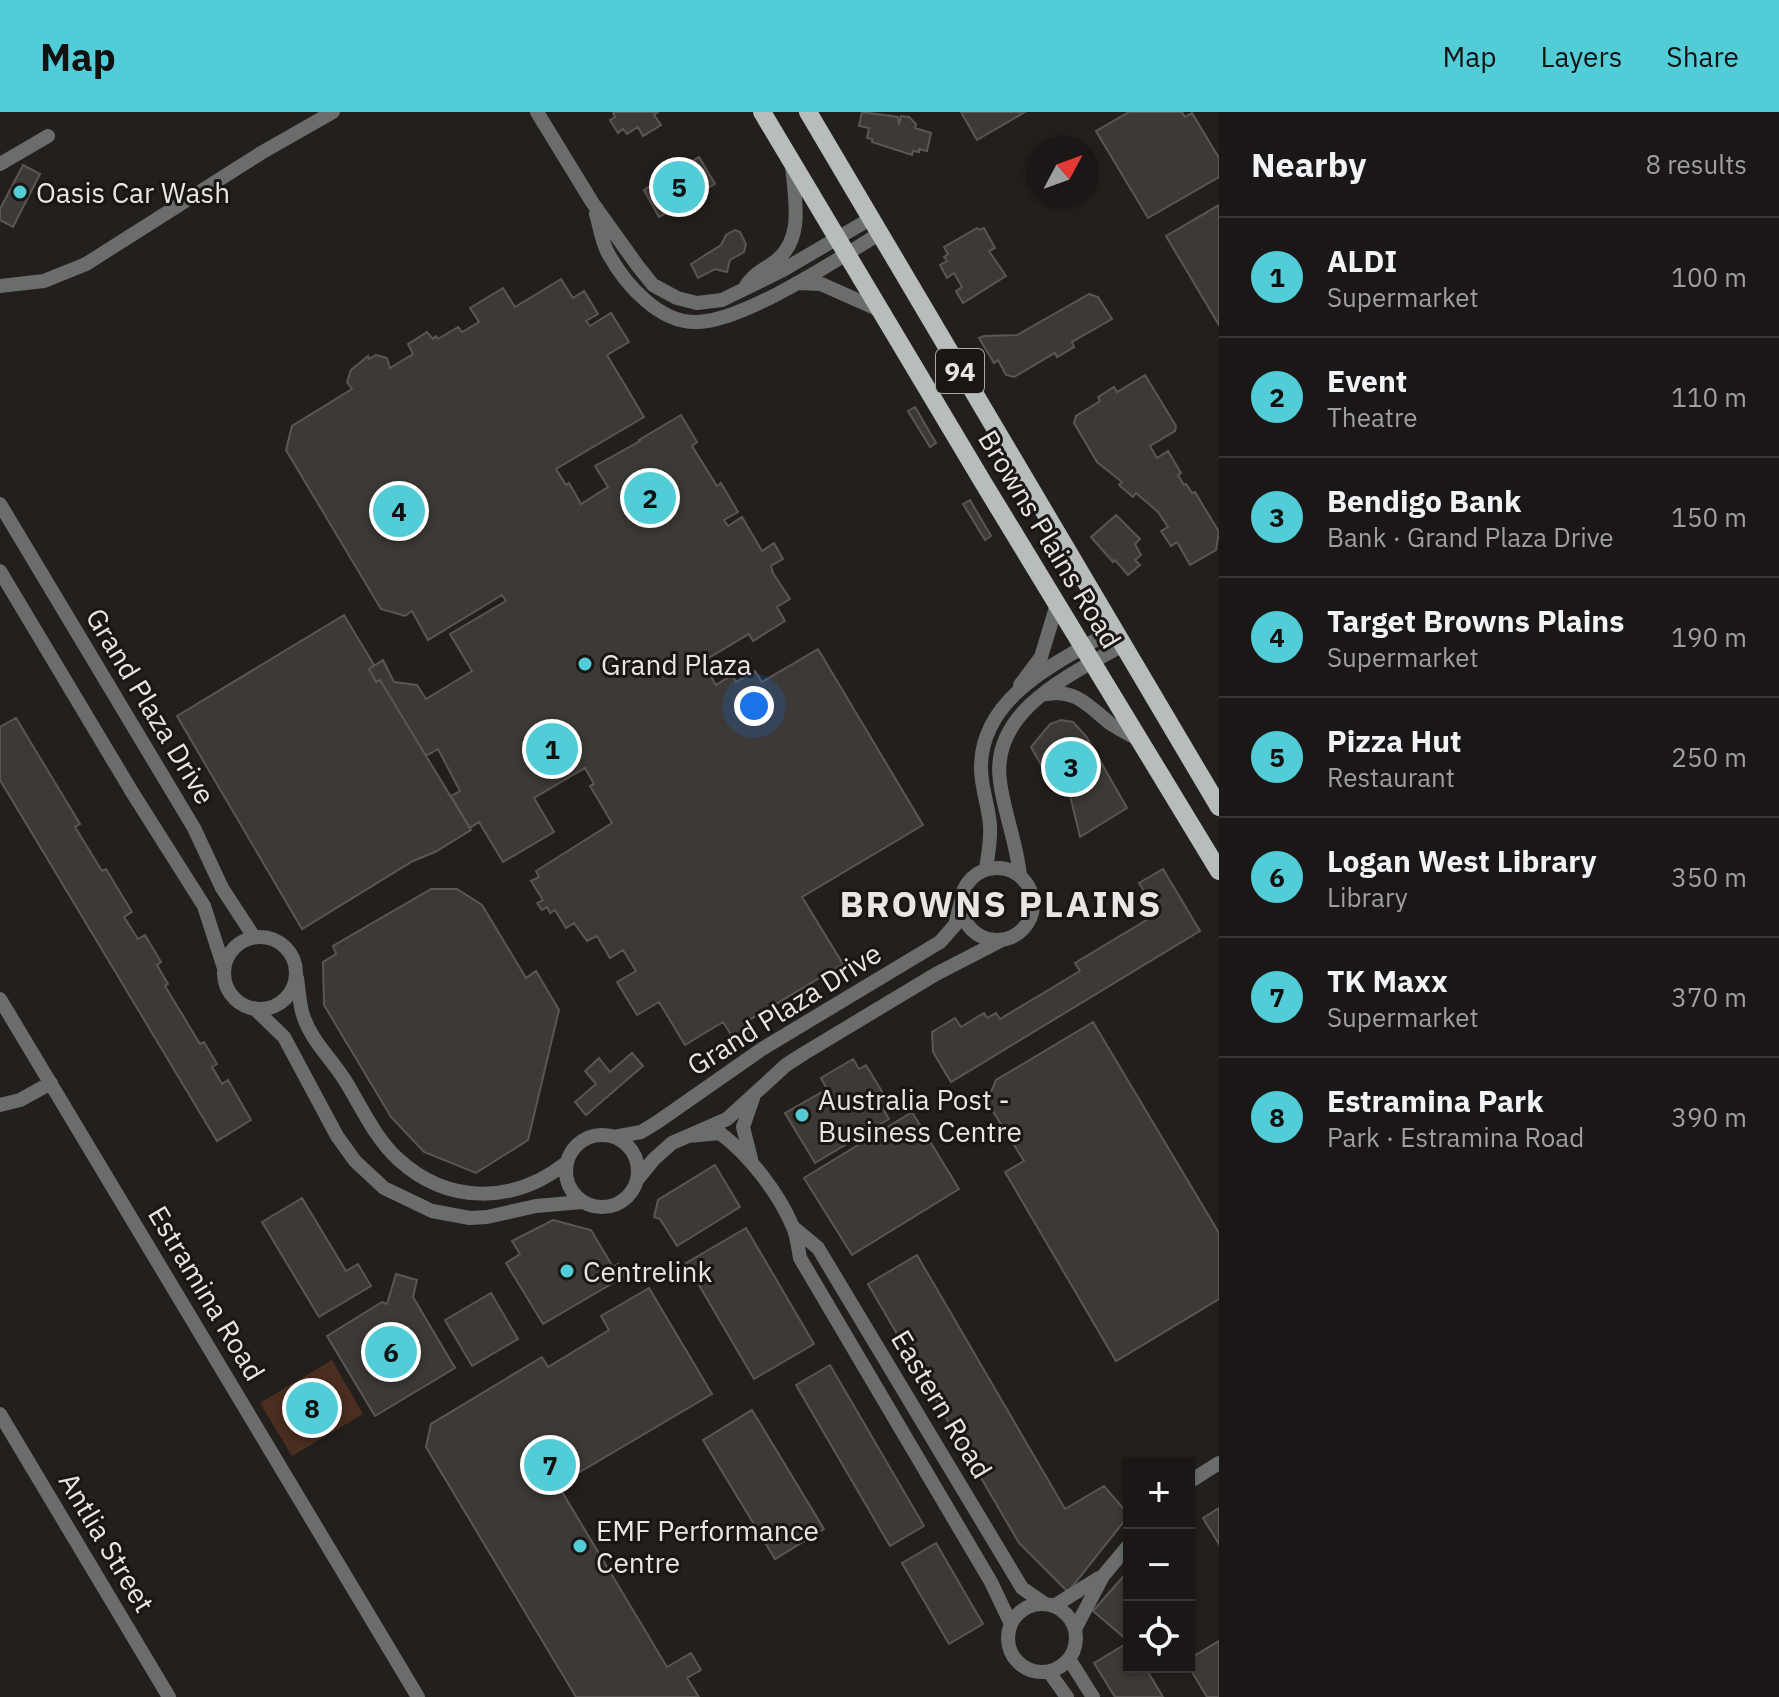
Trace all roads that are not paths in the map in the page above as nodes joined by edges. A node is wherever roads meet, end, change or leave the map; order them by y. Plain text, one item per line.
1 (333, 112) edge
2 (537, 112) edge
3 (762, 112) edge
4 (808, 112) edge
5 (48, 136) dead end
6 (792, 163) junction
7 (0, 164) edge
8 (592, 202) junction
9 (874, 226) junction
10 (842, 245) junction
11 (795, 284) junction
12 (0, 285) edge
13 (744, 289) junction
14 (883, 311) junction
15 (0, 504) edge
16 (0, 571) edge
17 (1057, 604) junction
18 (1118, 638) junction
19 (1088, 655) junction
20 (1016, 692) junction
21 (1043, 695) junction
22 (1140, 741) junction
23 (1219, 807) edge
24 (986, 869) junction
25 (1219, 871) edge
26 (1020, 876) junction
27 (961, 901) junction
28 (254, 937) junction
29 (1002, 940) junction
30 (224, 968) junction
31 (297, 978) junction
32 (0, 999) edge
33 (254, 1008) junction
34 (51, 1083) junction
35 (753, 1096) junction
36 (0, 1105) edge
37 (688, 1136) junction
38 (614, 1137) junction
39 (566, 1163) junction
40 (754, 1167) junction
41 (637, 1180) junction
42 (582, 1202) junction
43 (794, 1228) junction
44 (0, 1414) edge
45 (1219, 1463) edge
46 (1195, 1478) edge
47 (1123, 1552) edge
48 (1103, 1576) junction
49 (1050, 1605) junction
50 (1011, 1624) junction
51 (1075, 1629) junction
52 (1069, 1659) junction
53 (1049, 1672) junction
54 (169, 1697) edge
55 (418, 1697) edge
56 (1067, 1697) edge
57 (1093, 1697) edge

1 - 12 street
2 - 8 street
3 - 6 main road, Browns Plains Road / 94
4 - 9 main road, Browns Plains Road / 94
5 - 7 street
6 - 10 main road, Browns Plains Road / 94
6 - 13 street
8 - 11 street
8 - 13 street
9 - 10 street
9 - 18 main road, Browns Plains Road / 94
10 - 11 street
10 - 13 street
10 - 14 main road, Browns Plains Road / 94
11 - 14 street
14 - 17 main road, Browns Plains Road / 94
15 - 28 street, Grand Plaza Drive
16 - 30 street
17 - 19 main road, Browns Plains Road / 94
17 - 20 street
18 - 19 street
18 - 23 main road, Browns Plains Road / 94
19 - 20 street
19 - 21 street
19 - 22 main road, Browns Plains Road / 94
20 - 24 street
21 - 22 street
21 - 26 street
22 - 25 main road, Browns Plains Road / 94
24 - 26 street
24 - 27 street
26 - 29 street
27 - 29 street
27 - 38 street, Grand Plaza Drive
28 - 30 street
28 - 31 street
29 - 35 street, Grand Plaza Drive
30 - 33 street
31 - 33 street
31 - 39 street
32 - 34 street, Estramina Road
33 - 42 street
34 - 36 street
34 - 55 street, Estramina Road
35 - 37 street, Grand Plaza Drive
35 - 40 street, Eastern Road
37 - 40 street, Eastern Road
37 - 41 street, Grand Plaza Drive
38 - 39 street
38 - 41 street
39 - 42 street
40 - 43 street, Eastern Road
41 - 42 street
43 - 49 street, Eastern Road
43 - 50 street, Eastern Road
44 - 54 street, Antlia Street
45 - 46 street
47 - 48 street
48 - 49 street
48 - 51 street
49 - 50 street
49 - 51 street
50 - 53 street
51 - 52 street
52 - 53 street
52 - 57 street
53 - 56 street

